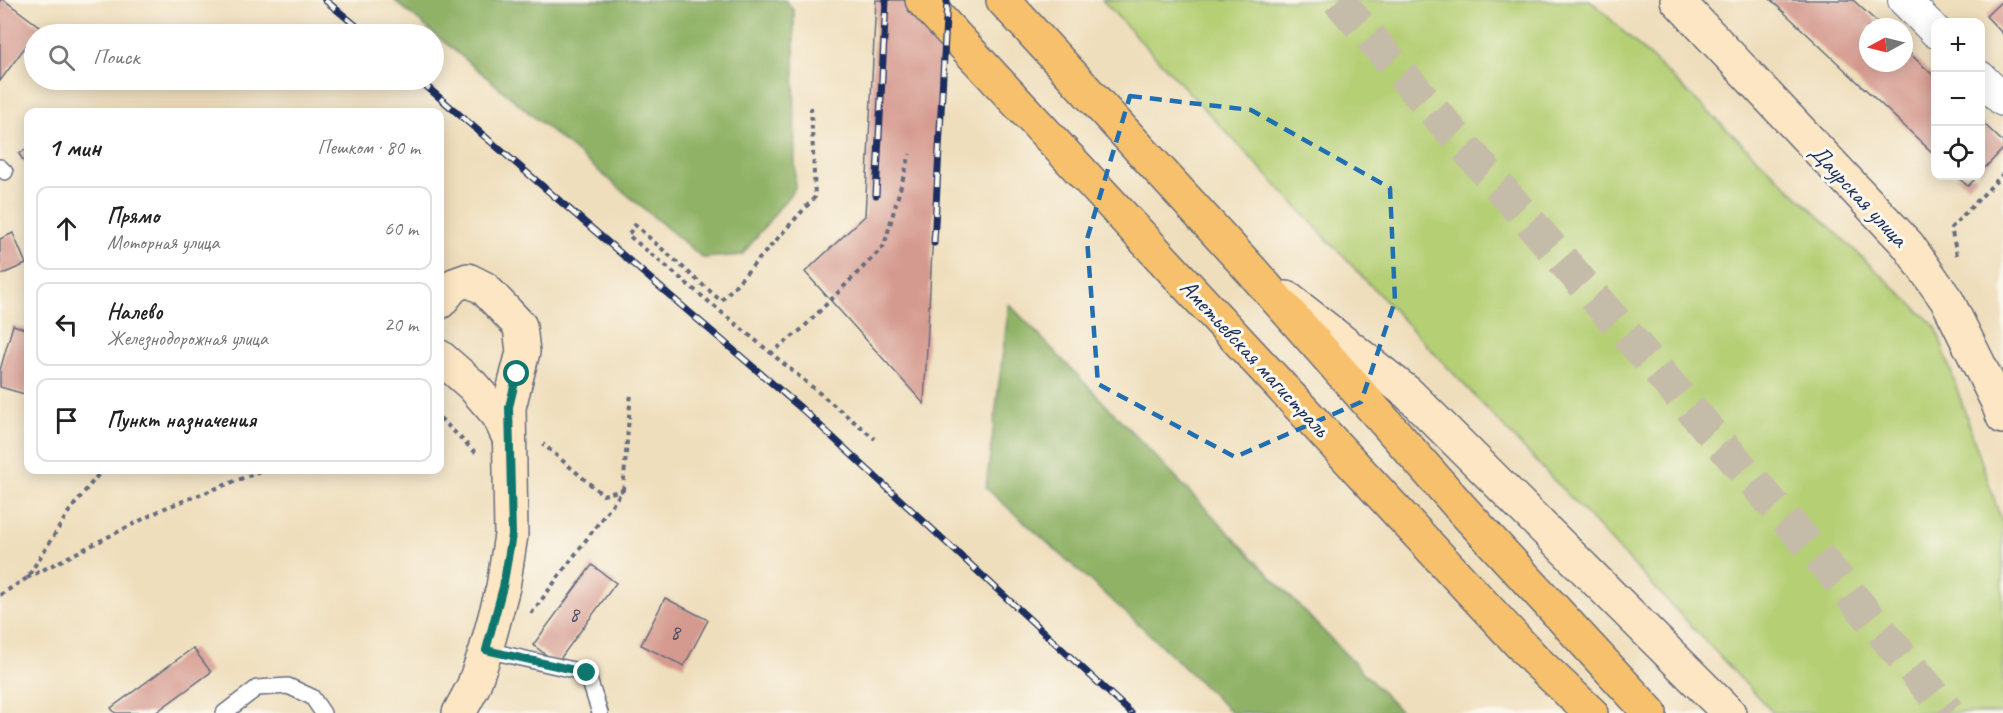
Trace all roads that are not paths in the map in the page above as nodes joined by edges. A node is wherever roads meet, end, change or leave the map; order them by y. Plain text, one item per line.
1 (922, 0) edge
2 (1003, 0) edge
3 (1677, 0) edge
4 (1904, 0) edge
5 (1931, 28) edge
6 (1985, 83) edge
7 (2003, 100) edge
8 (1251, 270) junction
9 (444, 297) edge
10 (444, 360) edge
11 (2003, 417) edge
12 (509, 438) junction
13 (494, 652) junction
14 (224, 713) edge
15 (323, 713) edge
16 (459, 713) edge
17 (600, 713) edge
18 (1591, 713) edge
19 (1650, 713) edge
20 (1729, 713) edge

1 - 18 main road, Аметьевская магистраль
2 - 8 main road
3 - 11 street, Даурская улица
4 - 5 street
6 - 7 street
8 - 19 main road
8 - 20 street
9 - 12 street
10 - 12 street
12 - 13 street
13 - 16 street
13 - 17 lane
14 - 15 lane

